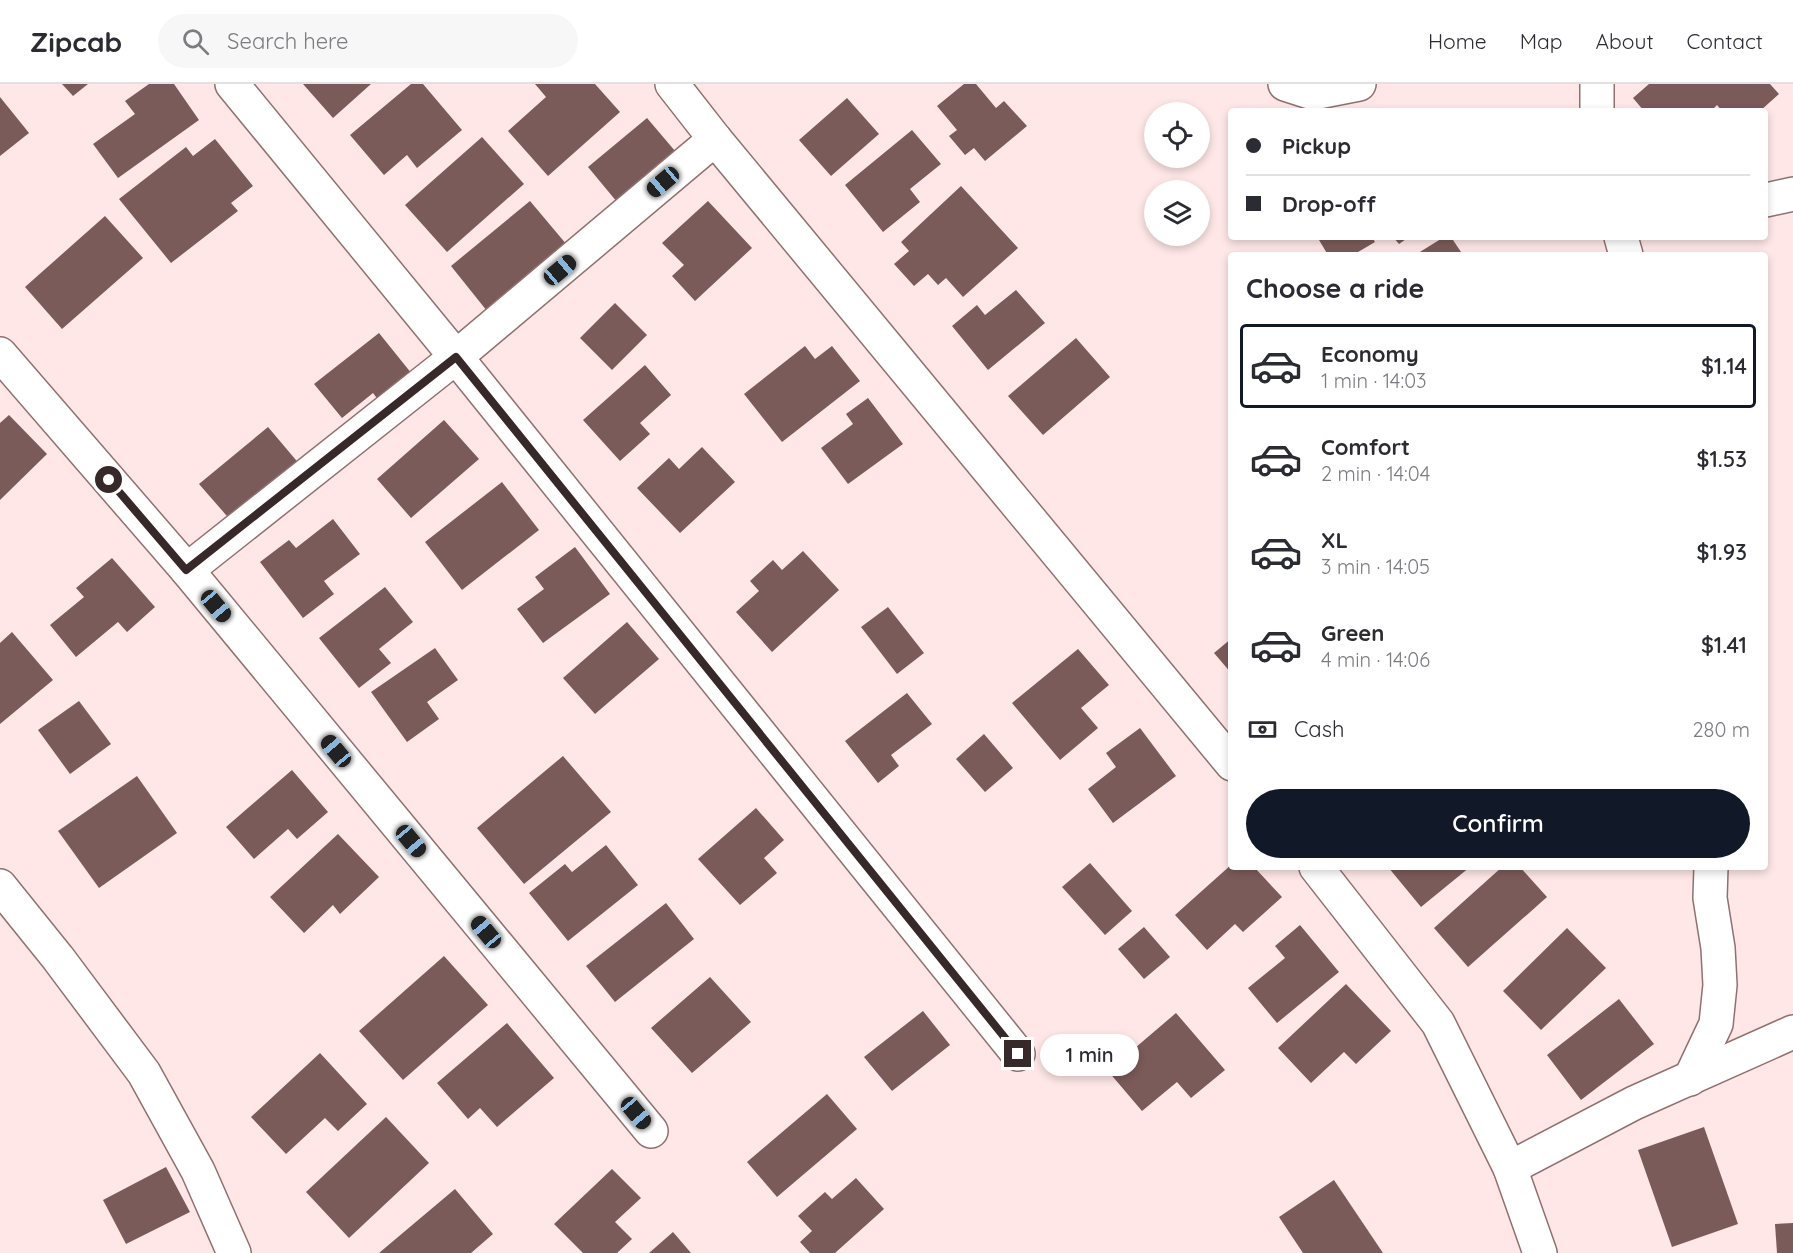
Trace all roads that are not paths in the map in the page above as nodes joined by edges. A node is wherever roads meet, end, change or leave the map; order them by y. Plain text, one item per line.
1 (232, 84) edge
2 (672, 84) edge
3 (1285, 84) edge
4 (1359, 84) edge
5 (1598, 84) edge
6 (1597, 108) edge
7 (715, 139) junction
8 (1793, 194) edge
9 (1768, 200) edge
10 (0, 354) edge
11 (456, 357) junction
12 (186, 570) junction
13 (1228, 759) edge
14 (1318, 870) edge
15 (1711, 870) edge
16 (0, 886) edge
17 (1793, 1032) edge
18 (1018, 1054) dead end
19 (1690, 1079) junction
20 (651, 1131) dead end
21 (1510, 1168) junction
22 (234, 1253) edge
23 (1539, 1253) edge

1 - 11 street
2 - 7 street
3 - 4 street
5 - 6 street
7 - 11 street
7 - 13 street
8 - 9 street
10 - 12 street
11 - 12 street
11 - 18 street
12 - 20 street
14 - 21 street
15 - 19 street
16 - 22 street
17 - 19 street
19 - 21 street
21 - 23 street

